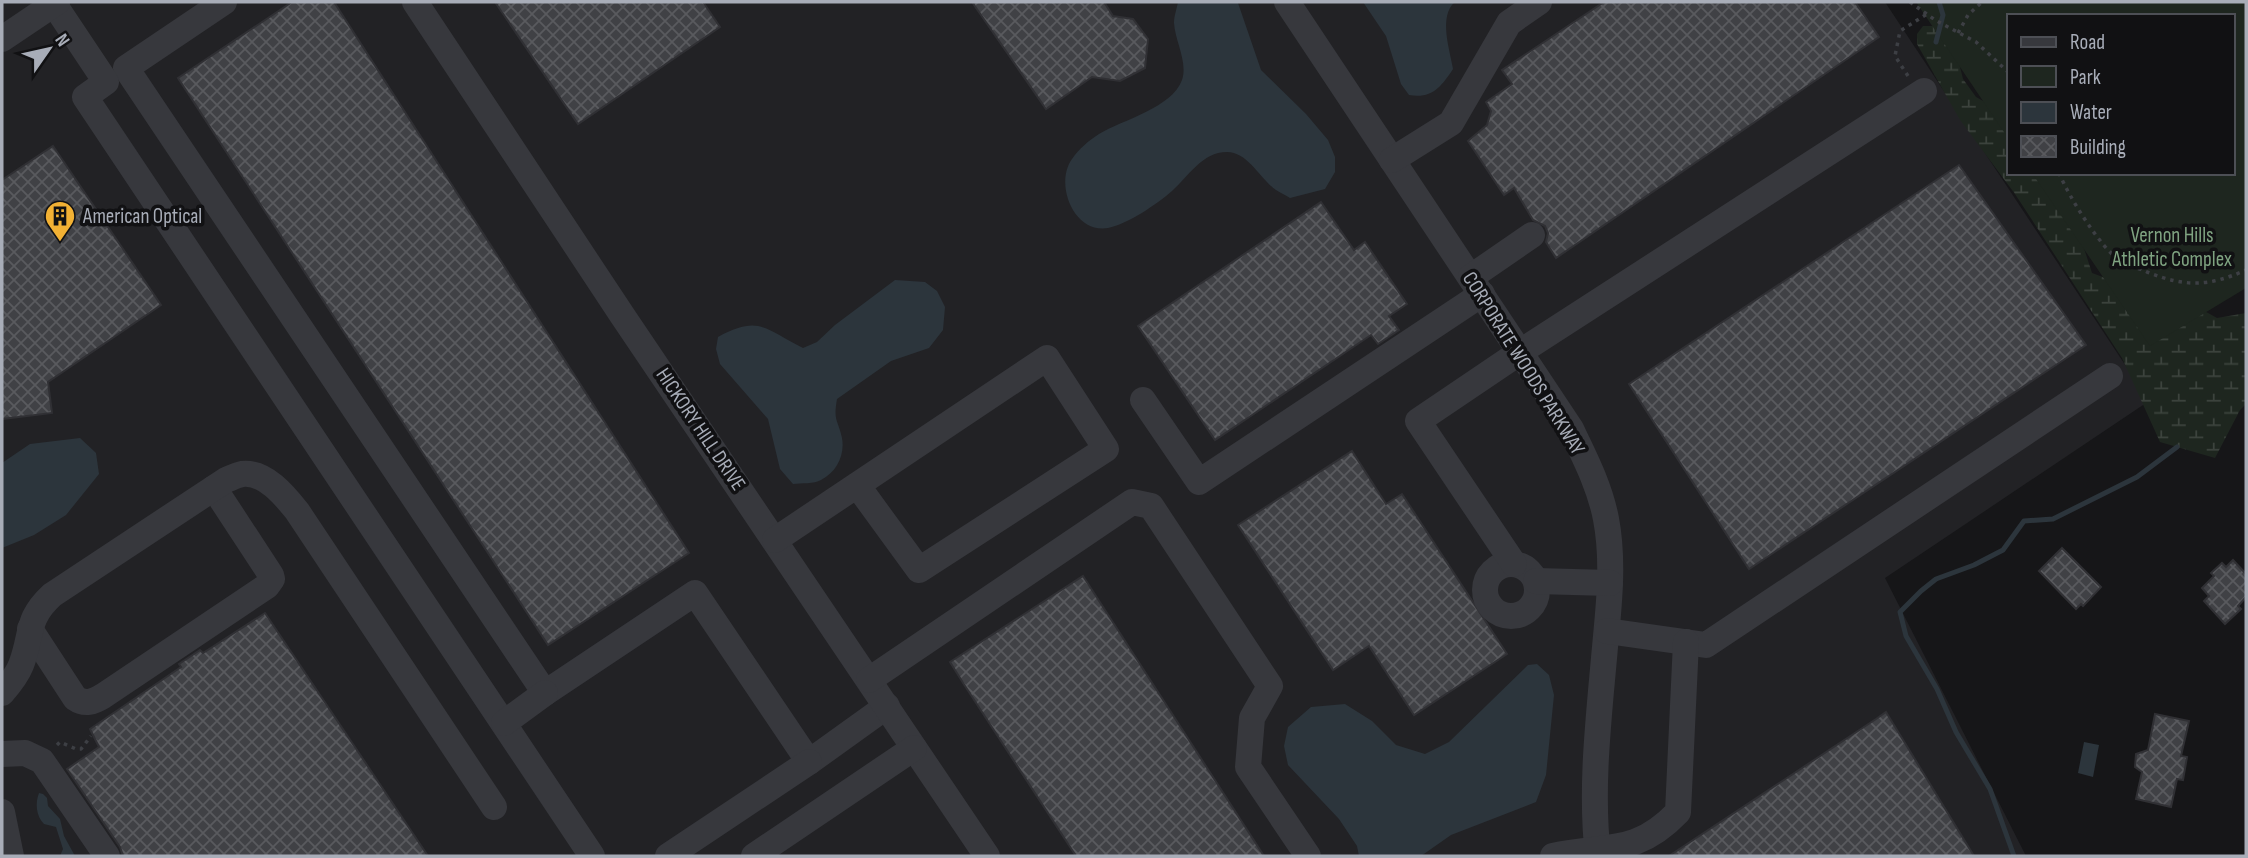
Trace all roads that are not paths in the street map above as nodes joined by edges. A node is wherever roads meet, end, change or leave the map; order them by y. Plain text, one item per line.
1 (224, 2) edge
2 (415, 2) edge
3 (1287, 2) edge
4 (1539, 2) edge
5 (56, 3) edge
6 (2, 39) edge
7 (116, 75) junction
8 (1920, 94) road end
9 (1392, 160) junction
10 (1532, 235) dead end
11 (1476, 286) junction
12 (1520, 352) junction
13 (2109, 376) dead end
14 (1143, 400) dead end
15 (857, 485) junction
16 (214, 488) junction
17 (775, 540) junction
18 (1514, 564) junction
19 (1536, 581) junction
20 (1610, 583) junction
21 (30, 629) junction
22 (1607, 631) junction
23 (1686, 642) junction
24 (869, 680) junction
25 (2, 693) edge
26 (545, 693) junction
27 (887, 706) junction
28 (504, 723) junction
29 (915, 748) junction
30 (2, 754) edge
31 (809, 762) junction
32 (494, 807) dead end
33 (2, 812) edge
34 (1598, 853) edge
35 (12, 856) edge
36 (107, 856) edge
37 (593, 856) edge
38 (668, 856) edge
39 (754, 856) edge
40 (987, 856) edge
41 (1308, 856) edge
42 (1553, 856) edge

1 - 7 street
2 - 17 street, HICKORY HILL DRIVE
3 - 9 street, CORPORATE WOODS PARKWAY
4 - 9 street
5 - 6 street
5 - 7 street
7 - 26 street
7 - 28 street
8 - 12 street
9 - 11 street, CORPORATE WOODS PARKWAY
10 - 11 street
11 - 12 street, CORPORATE WOODS PARKWAY
11 - 14 street
12 - 18 street
12 - 20 street, CORPORATE WOODS PARKWAY
13 - 23 street
15 - 15 street
15 - 17 street
16 - 21 street
16 - 21 street
16 - 32 street
17 - 24 street, HICKORY HILL DRIVE
18 - 19 street
18 - 19 street
19 - 20 street
20 - 22 street, CORPORATE WOODS PARKWAY
21 - 25 street
22 - 23 street
22 - 34 street, CORPORATE WOODS PARKWAY
23 - 34 street
24 - 27 street, HICKORY HILL DRIVE
24 - 41 street
26 - 28 street
26 - 31 street
27 - 29 street, HICKORY HILL DRIVE
27 - 31 street
28 - 37 street
29 - 39 street
29 - 40 street, HICKORY HILL DRIVE
30 - 36 street
31 - 38 street
33 - 35 street
34 - 42 street

